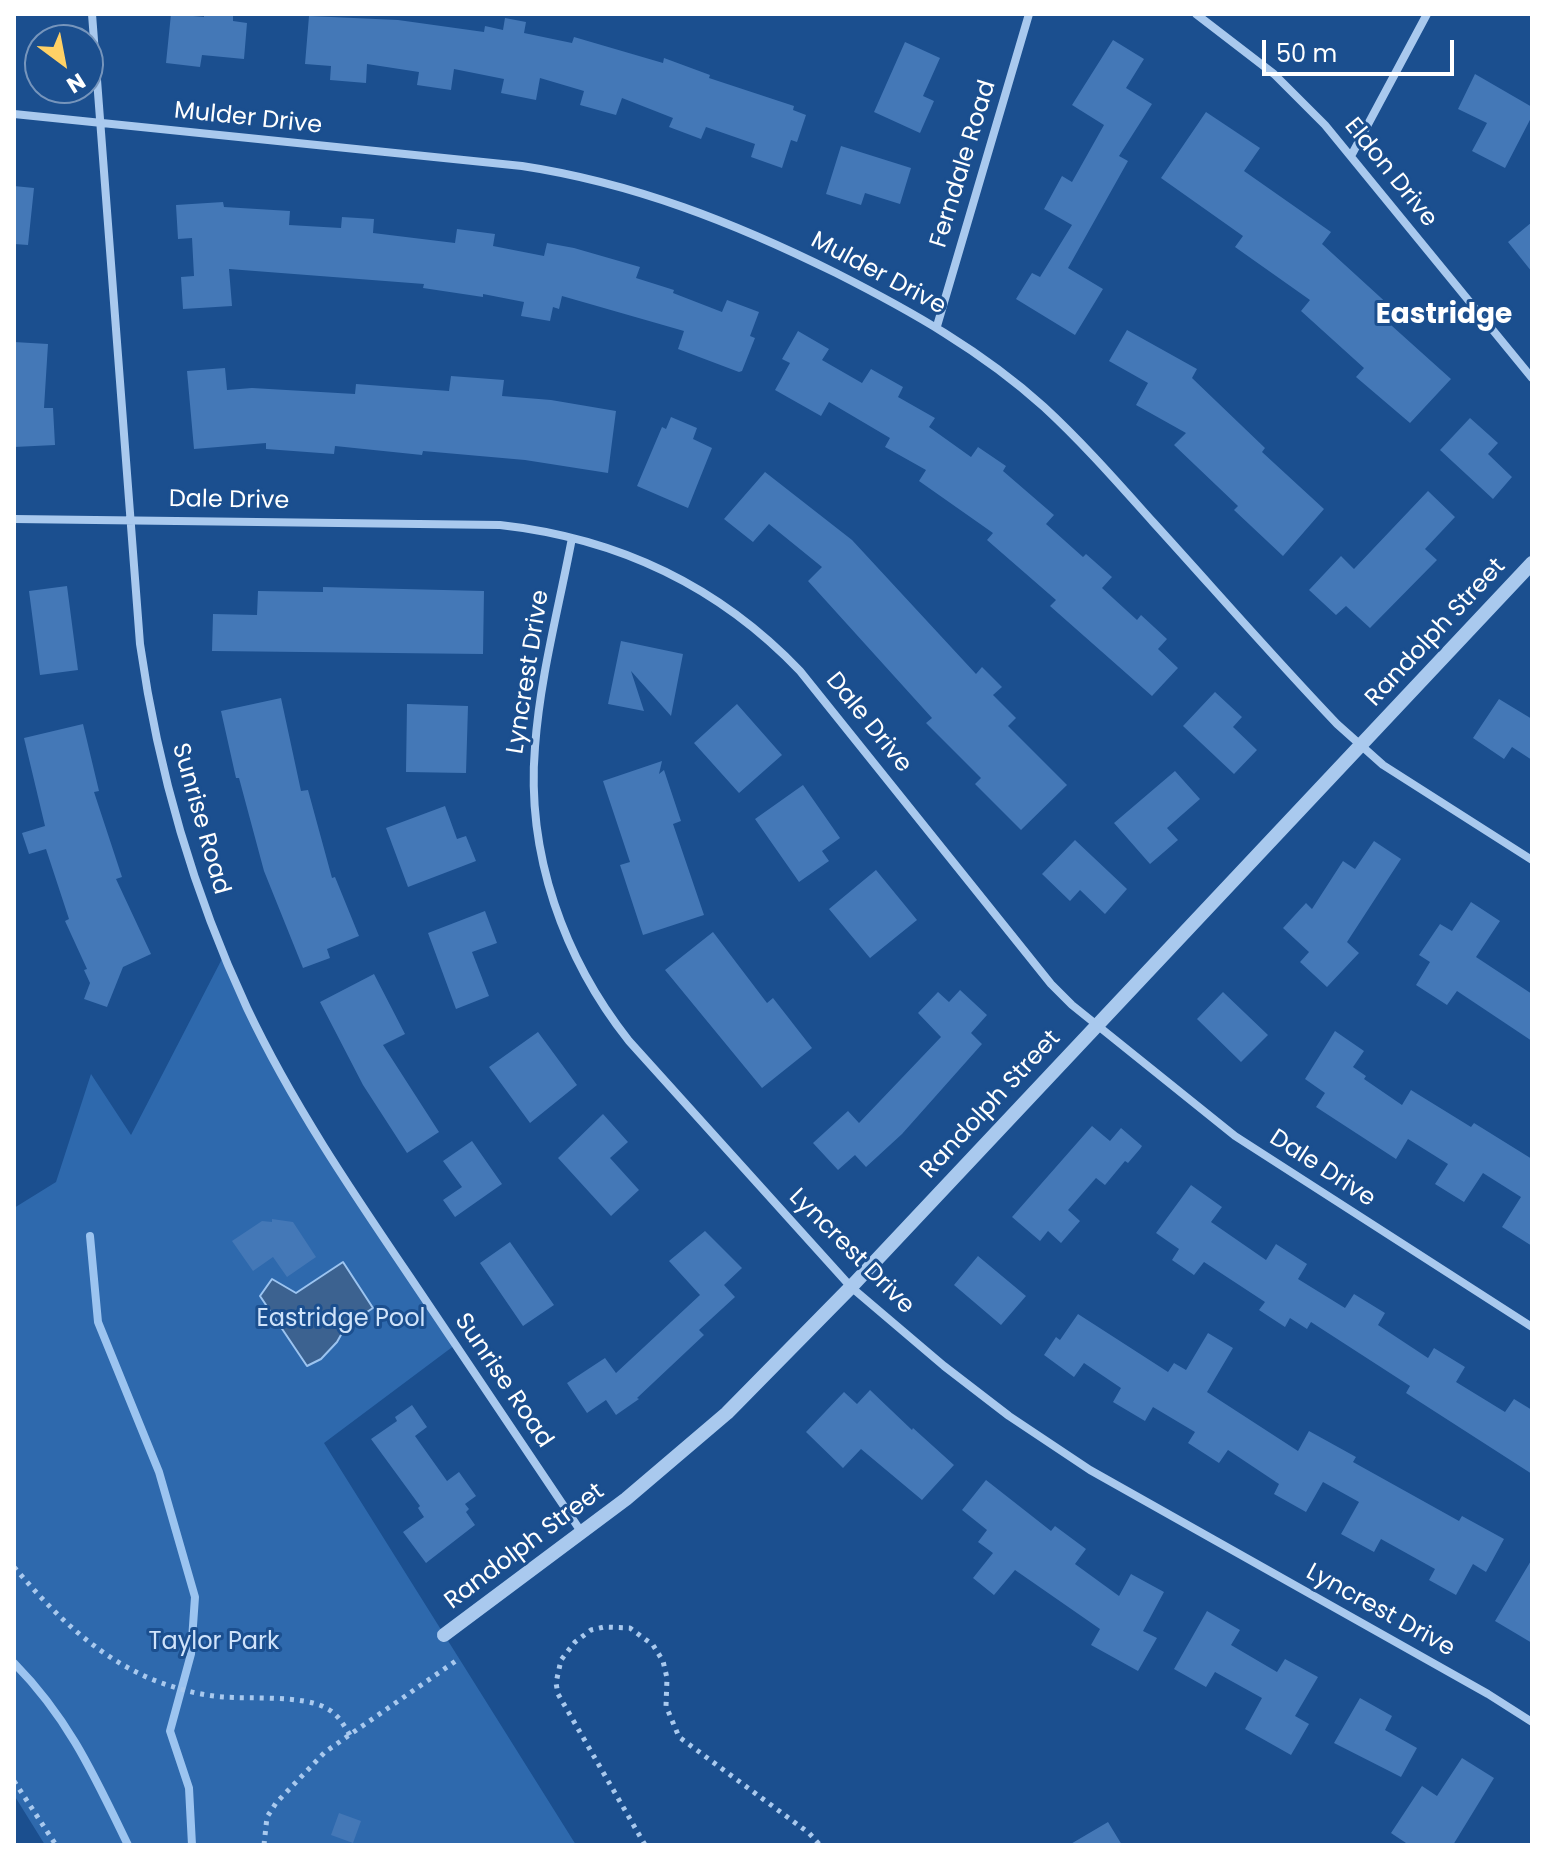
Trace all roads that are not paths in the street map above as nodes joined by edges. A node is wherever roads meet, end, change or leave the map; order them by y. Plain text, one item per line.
1 (92, 14) edge
2 (1029, 14) edge
3 (1196, 14) edge
4 (1427, 14) edge
5 (14, 114) edge
6 (100, 123) junction
7 (1351, 156) junction
8 (937, 326) junction
9 (1532, 378) edge
10 (14, 519) edge
11 (130, 520) junction
12 (572, 538) junction
13 (1532, 563) edge
14 (1360, 745) junction
15 (1532, 860) edge
16 (1097, 1024) junction
17 (851, 1287) junction
18 (1532, 1327) edge
19 (582, 1533) junction
20 (444, 1635) dead end
21 (1532, 1722) edge

1 - 6 street, Sunrise Road
2 - 8 street, Ferndale Road
3 - 7 street, Eldon Drive
4 - 7 street
5 - 6 street, Mulder Drive
6 - 8 street, Mulder Drive
6 - 11 street, Sunrise Road
7 - 9 street, Eldon Drive
8 - 14 street, Mulder Drive
10 - 11 street, Dale Drive
11 - 12 street, Dale Drive
11 - 19 street, Sunrise Road
12 - 16 street, Dale Drive
12 - 17 street, Lyncrest Drive
13 - 14 street, Randolph Street
14 - 15 street, Mulder Drive
14 - 16 street, Randolph Street
16 - 17 street, Randolph Street
16 - 18 street, Dale Drive
17 - 19 street, Randolph Street
17 - 21 street, Lyncrest Drive
19 - 20 street, Randolph Street

